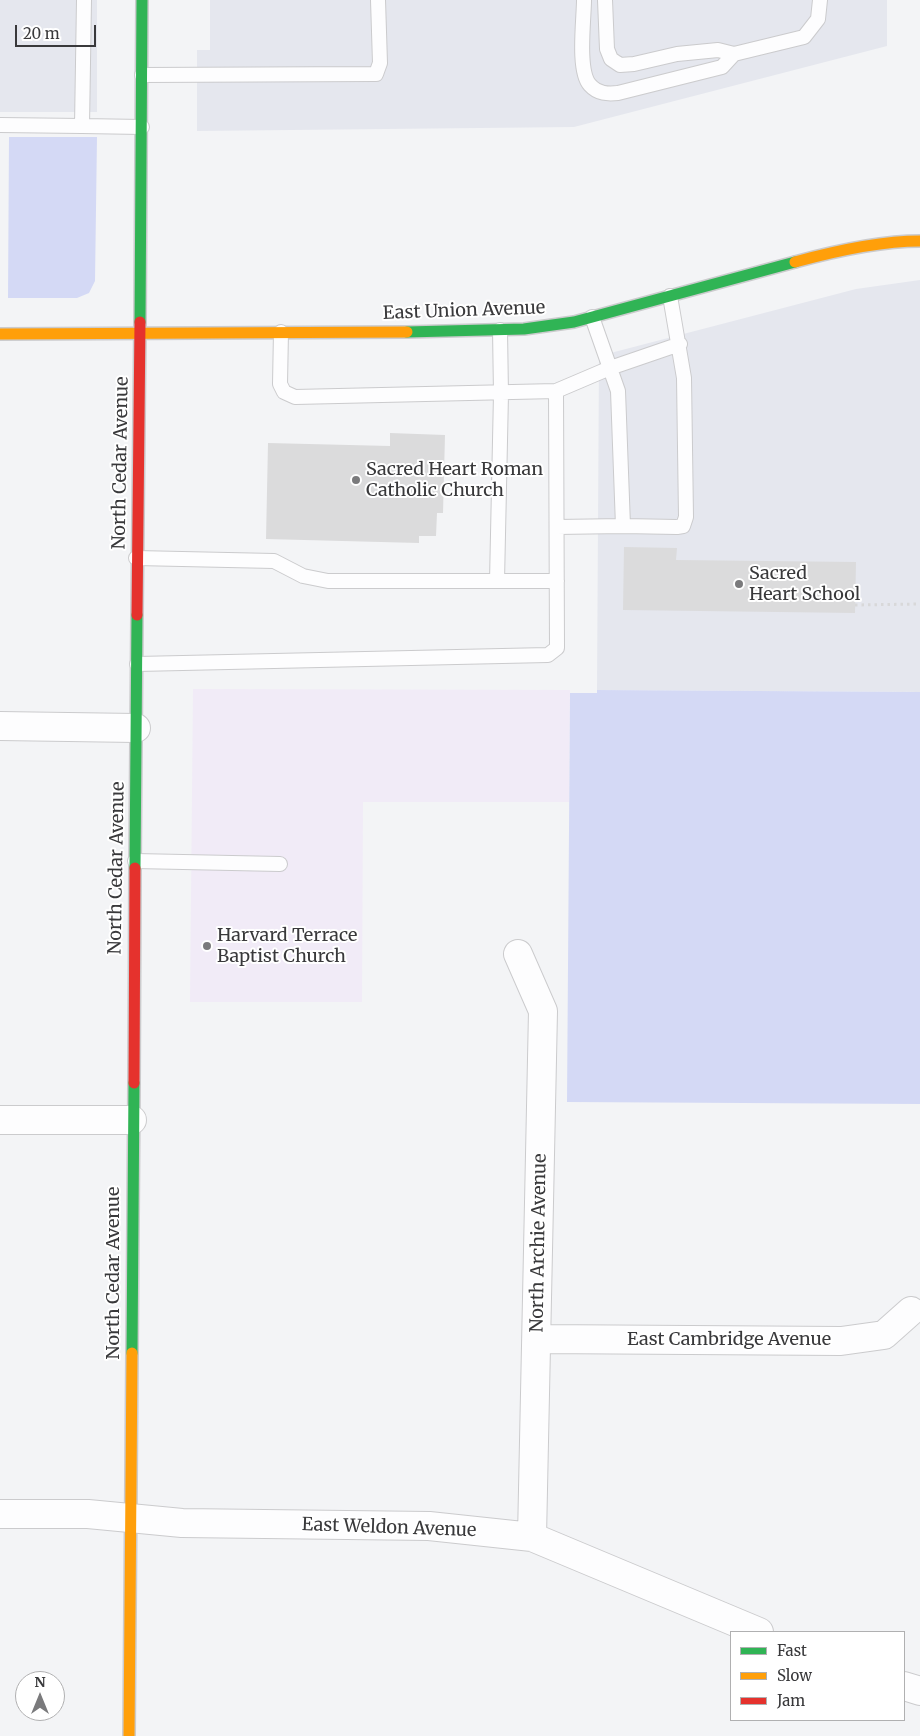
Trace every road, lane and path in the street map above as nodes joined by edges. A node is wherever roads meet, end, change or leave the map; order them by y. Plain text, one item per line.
1 (84, 0) edge
2 (142, 0) edge
3 (378, 0) edge
4 (584, 0) edge
5 (605, 0) edge
6 (820, 0) edge
7 (734, 54) junction
8 (142, 75) junction
9 (0, 124) edge
10 (82, 126) junction
11 (142, 126) junction
12 (920, 240) edge
13 (670, 296) junction
14 (592, 317) junction
15 (500, 330) junction
16 (281, 332) junction
17 (141, 333) junction
18 (0, 334) edge
19 (680, 344) junction
20 (610, 368) junction
21 (556, 391) junction
22 (501, 394) junction
23 (623, 526) junction
24 (557, 527) junction
25 (136, 558) junction
26 (497, 581) junction
27 (557, 582) junction
28 (920, 604) edge
29 (855, 605) dead end
30 (137, 664) junction
31 (0, 726) edge
32 (136, 728) junction
33 (135, 861) junction
34 (280, 864) dead end
35 (518, 954) dead end
36 (0, 1120) edge
37 (132, 1120) junction
38 (911, 1311) dead end
39 (538, 1339) junction
40 (0, 1514) edge
41 (131, 1517) junction
42 (532, 1537) junction
43 (757, 1631) edge
44 (905, 1686) edge
45 (920, 1691) edge
46 (129, 1736) edge

1 - 10 lane
2 - 8 main road, North Cedar Avenue
3 - 8 lane
4 - 7 lane
5 - 7 lane
6 - 7 lane
8 - 11 main road, North Cedar Avenue
9 - 10 lane
10 - 11 lane
11 - 17 main road, North Cedar Avenue
12 - 13 main road, East Union Avenue
13 - 14 main road, East Union Avenue
13 - 19 lane
14 - 15 main road, East Union Avenue
14 - 20 lane
15 - 16 main road, East Union Avenue
15 - 22 lane
16 - 17 main road, East Union Avenue
16 - 22 lane
17 - 18 main road, East Union Avenue
17 - 25 main road, North Cedar Avenue
19 - 20 lane
19 - 23 lane
20 - 21 lane
20 - 23 lane
21 - 22 lane
21 - 24 lane
22 - 26 lane
23 - 24 lane
24 - 27 lane
25 - 26 lane
25 - 30 main road, North Cedar Avenue
26 - 27 lane
27 - 30 lane
28 - 29 path
30 - 32 main road, North Cedar Avenue
31 - 32 street
32 - 33 main road, North Cedar Avenue
33 - 34 lane
33 - 37 main road, North Cedar Avenue
35 - 39 street, North Archie Avenue
36 - 37 street
37 - 41 main road, North Cedar Avenue
38 - 39 street, East Cambridge Avenue
39 - 42 street, North Archie Avenue
40 - 41 street, East Weldon Avenue
41 - 42 street, East Weldon Avenue
41 - 46 main road, North Cedar Avenue
42 - 43 street, East Weldon Avenue
44 - 45 street

